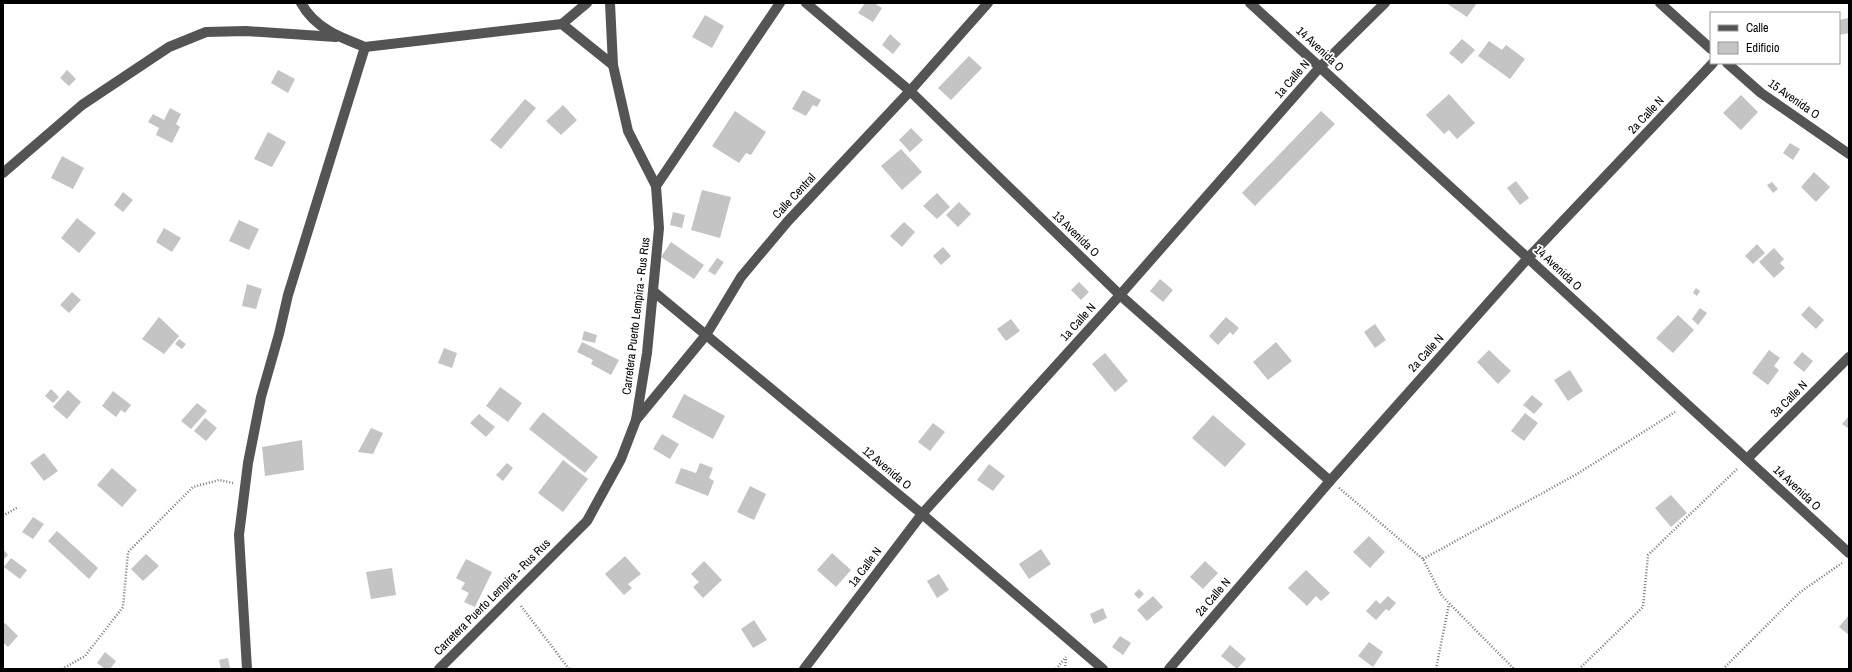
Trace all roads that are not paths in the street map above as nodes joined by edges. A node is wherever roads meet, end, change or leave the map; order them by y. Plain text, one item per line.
1 (586, 3) edge
2 (610, 3) edge
3 (780, 3) edge
4 (806, 3) edge
5 (988, 3) edge
6 (1250, 3) edge
7 (1384, 3) edge
8 (1660, 3) edge
9 (303, 5) edge
10 (562, 24) junction
11 (336, 37) junction
12 (365, 47) junction
13 (1710, 48) edge
14 (1712, 64) edge
15 (1728, 64) edge
16 (613, 65) junction
17 (1320, 67) junction
18 (910, 91) junction
19 (1849, 154) edge
20 (3, 173) edge
21 (656, 186) junction
22 (1528, 258) junction
23 (653, 291) junction
24 (1120, 295) junction
25 (706, 335) junction
26 (1849, 357) edge
27 (636, 420) junction
28 (1747, 459) junction
29 (1330, 481) junction
30 (922, 514) junction
31 (1849, 553) edge
32 (248, 669) edge
33 (439, 669) edge
34 (804, 669) edge
35 (1103, 669) edge
36 (1169, 669) edge

1 - 10 street
2 - 16 street
3 - 21 street
4 - 18 street, 13 Avenida O
5 - 18 street, Calle Central
6 - 17 street, 14 Avenida O
7 - 17 street, 1a Calle N
8 - 13 street
9 - 11 street
10 - 12 street
10 - 16 street
11 - 12 street
11 - 20 street
12 - 32 street
14 - 22 street, 2a Calle N
15 - 19 street, 15 Avenida O
16 - 21 street
17 - 22 street, 14 Avenida O
17 - 24 street, 1a Calle N
18 - 24 street, 13 Avenida O
18 - 25 street, Calle Central
21 - 23 street, Carretera Puerto Lempira - Rus Rus
22 - 28 street, 14 Avenida O
22 - 29 street, 2a Calle N
23 - 25 street, 12 Avenida O
23 - 27 street, Carretera Puerto Lempira - Rus Rus
24 - 29 street, 13 Avenida O
24 - 30 street, 1a Calle N
25 - 27 street, Calle Central
25 - 30 street, 12 Avenida O
26 - 28 street, 3a Calle N
27 - 33 street, Carretera Puerto Lempira - Rus Rus
28 - 31 street, 14 Avenida O
29 - 36 street, 2a Calle N
30 - 34 street, 1a Calle N
30 - 35 street, 12 Avenida O

